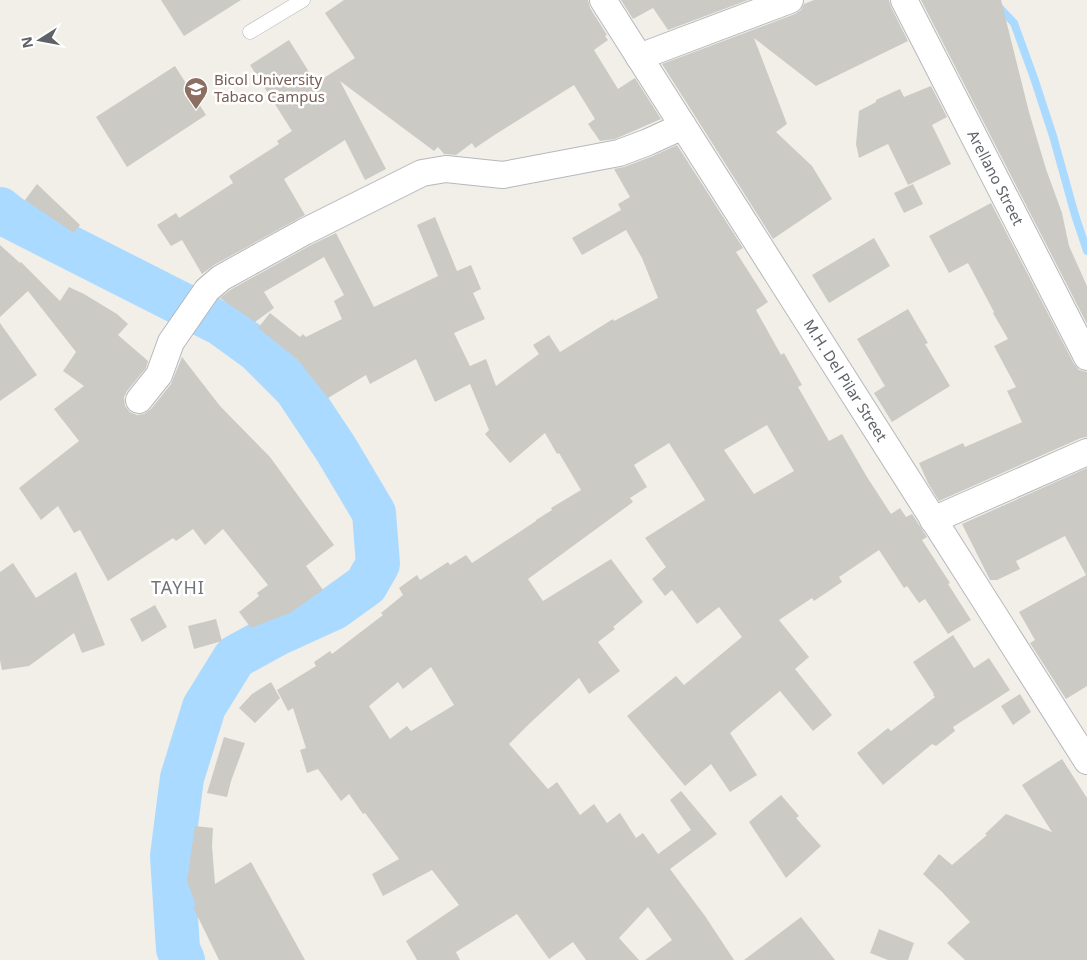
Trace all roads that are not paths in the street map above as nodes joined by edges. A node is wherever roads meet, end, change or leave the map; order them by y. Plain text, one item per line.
1 (303, 0) edge
2 (602, 0) edge
3 (790, 0) edge
4 (904, 0) edge
5 (250, 32) dead end
6 (639, 57) junction
7 (683, 126) junction
8 (1087, 357) edge
9 (139, 400) dead end
10 (1087, 452) edge
11 (933, 520) junction
12 (1087, 761) edge

1 - 5 lane
2 - 6 street, M.H. Del Pilar Street
3 - 6 street
4 - 8 street, Arellano Street
6 - 7 street, M.H. Del Pilar Street
7 - 9 street
7 - 11 street, M.H. Del Pilar Street
10 - 11 street
11 - 12 street, M.H. Del Pilar Street

